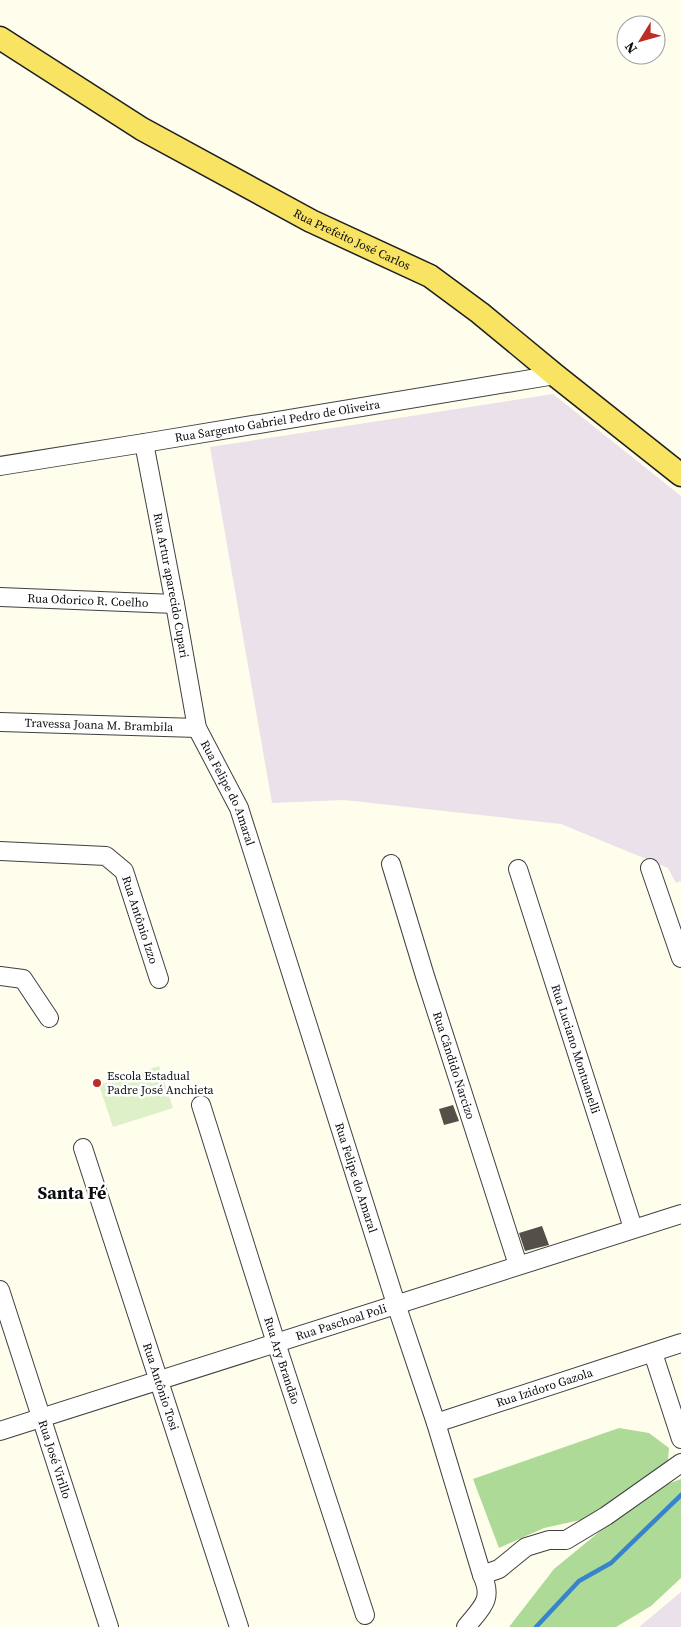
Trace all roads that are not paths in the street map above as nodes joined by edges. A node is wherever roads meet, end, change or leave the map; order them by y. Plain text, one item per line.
1 (0, 38) edge
2 (554, 375) junction
3 (144, 444) junction
4 (0, 466) edge
5 (681, 475) edge
6 (0, 597) edge
7 (175, 604) junction
8 (0, 722) edge
9 (197, 728) junction
10 (0, 851) edge
11 (391, 864) dead end
12 (650, 868) dead end
13 (518, 869) dead end
14 (681, 958) edge
15 (0, 976) edge
16 (159, 979) dead end
17 (49, 1018) dead end
18 (201, 1105) dead end
19 (83, 1148) dead end
20 (681, 1214) edge
21 (633, 1228) junction
22 (518, 1265) junction
23 (0, 1290) edge
24 (396, 1304) junction
25 (681, 1342) edge
26 (276, 1343) junction
27 (653, 1353) junction
28 (159, 1381) junction
29 (42, 1419) junction
30 (436, 1423) junction
31 (0, 1431) edge
32 (681, 1438) edge
33 (681, 1463) edge
34 (482, 1575) junction
35 (366, 1615) dead end
36 (109, 1627) edge
37 (239, 1627) edge
38 (466, 1627) edge

1 - 2 main road, Rua Prefeito José Carlos
2 - 3 street, Rua Sargento Gabriel Pedro de Oliveira
2 - 5 main road, Rua Prefeito José Carlos
3 - 4 street, Rua Sargento Gabriel Pedro de Oliveira
3 - 7 street, Rua Artur aparecido Cupari
6 - 7 street, Rua Odorico R. Coelho
7 - 9 street, Rua Artur aparecido Cupari
8 - 9 street, Travessa Joana M. Brambila
9 - 24 street, Rua Felipe do Amaral
10 - 16 street, Rua Antônio Izzo
11 - 22 street, Rua Cândido Narcizo
12 - 14 street
13 - 21 street, Rua Luciano Montuanelli
15 - 17 street
18 - 26 street, Rua Ary Brandão
19 - 28 street, Rua Antônio Tosi
20 - 21 street, Rua Paschoal Poli
21 - 22 street, Rua Paschoal Poli
22 - 24 street, Rua Paschoal Poli
23 - 29 street, Rua José Virillo
24 - 26 street, Rua Paschoal Poli
24 - 30 street, Rua Felipe do Amaral
25 - 27 street, Rua Izidoro Gazola
26 - 28 street, Rua Paschoal Poli
26 - 35 street, Rua Ary Brandão
27 - 30 street, Rua Izidoro Gazola
27 - 32 street
28 - 29 street, Rua Paschoal Poli
28 - 37 street, Rua Antônio Tosi
29 - 31 street, Rua Paschoal Poli
29 - 36 street, Rua José Virillo
30 - 34 street, Rua Felipe do Amaral
33 - 34 street
34 - 38 street, Rua Felipe do Amaral

